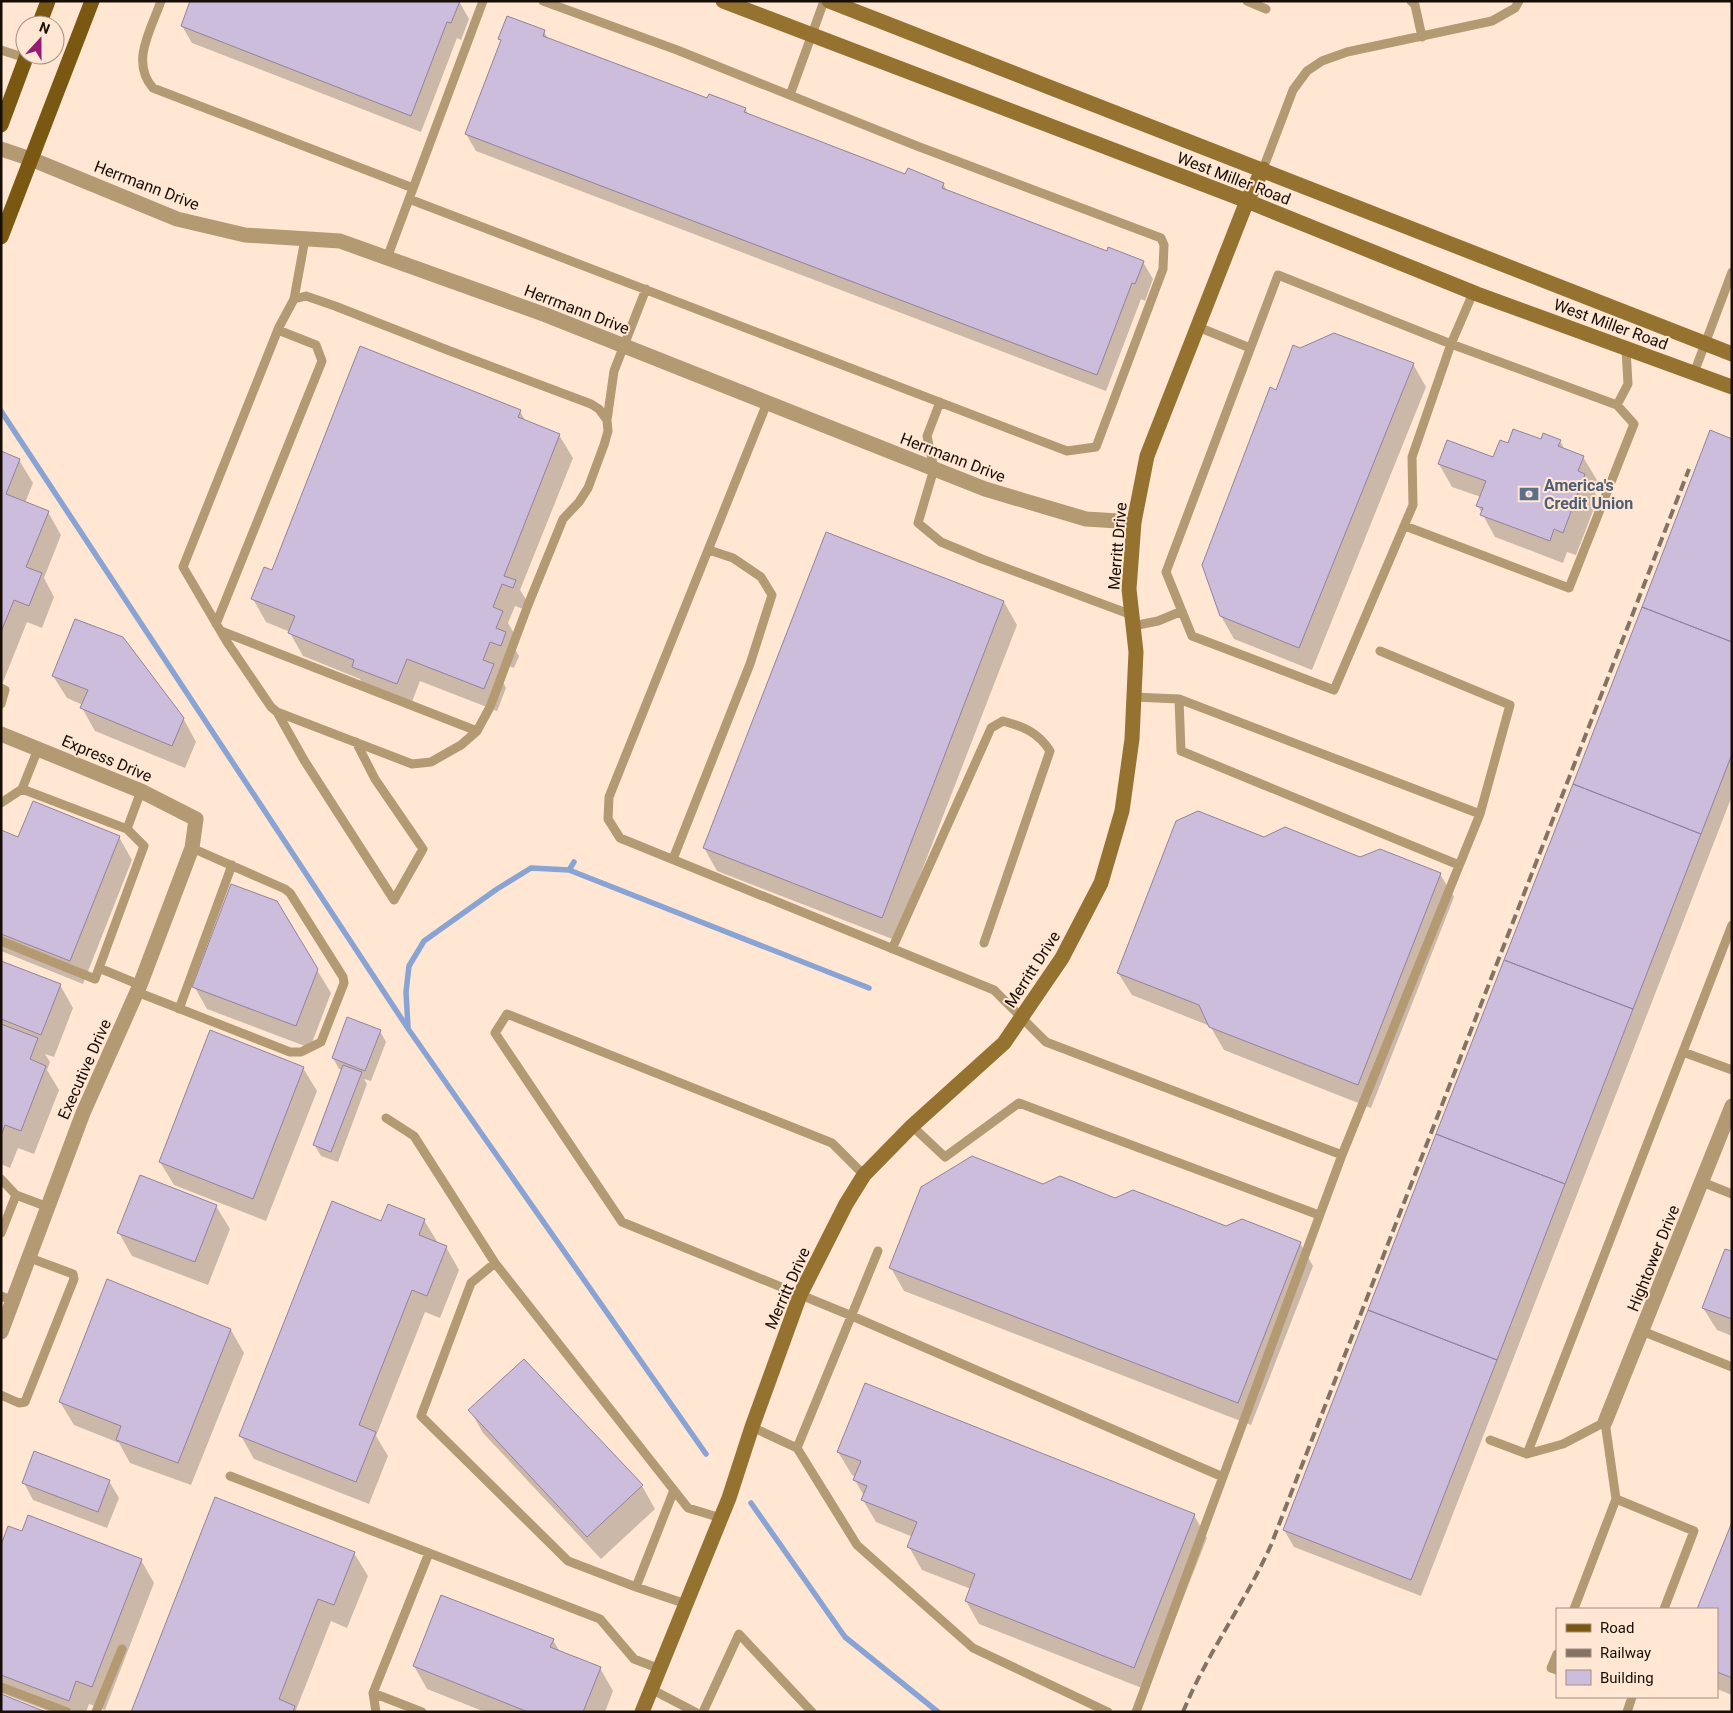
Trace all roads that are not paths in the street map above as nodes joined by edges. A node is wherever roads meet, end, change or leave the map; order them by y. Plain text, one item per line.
1 (48, 1) edge
2 (92, 1) edge
3 (162, 1) edge
4 (483, 1) edge
5 (543, 1) edge
6 (723, 1) edge
7 (824, 1) edge
8 (829, 1) edge
9 (1247, 1) edge
10 (1411, 1) edge
11 (1519, 1) edge
12 (1266, 9) dead end
13 (43, 15) edge
14 (812, 36) junction
15 (1422, 37) junction
16 (1, 50) edge
17 (15, 54) edge
18 (24, 65) edge
19 (790, 95) junction
20 (1, 125) edge
21 (1, 149) edge
22 (31, 159) junction
23 (1262, 170) junction
24 (413, 188) junction
25 (409, 199) junction
26 (1247, 201) junction
27 (1, 237) edge
28 (305, 239) junction
29 (387, 258) junction
30 (1732, 272) edge
31 (646, 289) junction
32 (1473, 293) junction
33 (294, 299) junction
34 (1198, 327) junction
35 (278, 330) junction
36 (1705, 343) junction
37 (1451, 344) junction
38 (623, 345) junction
39 (1250, 348) junction
40 (1626, 348) junction
41 (1732, 354) edge
42 (1694, 373) junction
43 (1732, 387) edge
44 (940, 402) junction
45 (768, 403) junction
46 (1617, 405) junction
47 (608, 420) junction
48 (934, 469) junction
49 (1134, 522) junction
50 (1405, 526) junction
51 (708, 550) junction
52 (1182, 611) junction
53 (1133, 621) junction
54 (218, 628) junction
55 (1380, 651) dead end
56 (1, 688) edge
57 (1134, 697) junction
58 (1179, 699) junction
59 (1, 704) edge
60 (277, 712) junction
61 (477, 730) junction
62 (1, 734) edge
63 (356, 742) junction
64 (38, 749) junction
65 (22, 789) junction
66 (141, 791) junction
67 (1, 802) edge
68 (1480, 814) junction
69 (196, 819) joint
70 (127, 829) junction
71 (192, 848) junction
72 (673, 859) junction
73 (232, 865) junction
74 (1459, 865) junction
75 (1732, 925) edge
76 (1, 941) edge
77 (984, 943) dead end
78 (892, 949) junction
79 (99, 968) junction
80 (138, 989) junction
81 (180, 1009) junction
82 (1022, 1017) junction
83 (1683, 1052) junction
84 (1732, 1070) edge
85 (1732, 1106) edge
86 (386, 1118) dead end
87 (912, 1126) junction
88 (1342, 1155) junction
89 (864, 1175) junction
90 (1, 1179) edge
91 (1702, 1182) junction
92 (1732, 1194) edge
93 (16, 1195) junction
94 (48, 1207) junction
95 (1319, 1215) junction
96 (1, 1233) edge
97 (878, 1251) dead end
98 (30, 1258) junction
99 (495, 1263) junction
100 (800, 1295) junction
101 (7, 1298) edge
102 (852, 1316) junction
103 (2, 1327) edge
104 (1642, 1331) junction
105 (1732, 1367) edge
106 (1, 1395) edge
107 (1605, 1422) junction
108 (752, 1427) junction
109 (1490, 1440) dead end
110 (797, 1448) junction
111 (1527, 1454) junction
112 (230, 1476) dead end
113 (1223, 1476) junction
114 (674, 1490) junction
115 (1616, 1499) junction
116 (721, 1518) junction
117 (429, 1553) junction
118 (636, 1587) junction
119 (686, 1604) junction
120 (1574, 1608) edge
121 (1664, 1608) edge
122 (122, 1649) dead end
123 (1556, 1657) edge
124 (660, 1669) junction
125 (1556, 1670) edge
126 (1, 1688) edge
127 (651, 1689) junction
128 (373, 1693) junction
129 (1629, 1698) edge
130 (67, 1712) edge
131 (96, 1712) edge
132 (376, 1712) edge
133 (422, 1712) edge
134 (642, 1712) edge
135 (695, 1712) edge
136 (703, 1712) edge
137 (812, 1712) edge
138 (1108, 1712) edge
139 (1136, 1712) edge
140 (1626, 1712) edge

1 - 13 main road
2 - 22 main road
3 - 24 lane
4 - 24 lane
5 - 19 lane
6 - 14 main road, West Miller Road
7 - 14 lane
8 - 23 main road, West Miller Road
9 - 12 lane
10 - 15 lane
11 - 15 lane
14 - 19 lane
14 - 26 main road, West Miller Road
15 - 23 lane
16 - 17 lane
18 - 20 main road
19 - 44 lane
21 - 22 street, Herrmann Drive
22 - 27 main road
22 - 28 street, Herrmann Drive
23 - 26 main road, Merritt Drive
23 - 36 main road, West Miller Road
24 - 25 lane
25 - 29 lane
25 - 31 lane
26 - 32 main road, West Miller Road
26 - 34 main road, Merritt Drive
28 - 29 street, Herrmann Drive
28 - 33 lane
29 - 38 street, Herrmann Drive
30 - 36 lane
31 - 38 lane
31 - 44 lane
32 - 37 lane
32 - 40 main road, West Miller Road
33 - 35 lane
33 - 47 lane
34 - 39 lane
34 - 49 main road, Merritt Drive
35 - 54 lane
35 - 54 lane
36 - 41 main road, West Miller Road
36 - 42 lane
37 - 39 lane
37 - 46 lane
37 - 50 lane
38 - 45 street, Herrmann Drive
38 - 47 lane
39 - 52 lane
40 - 42 main road, West Miller Road
40 - 46 lane
42 - 43 main road, West Miller Road
44 - 48 lane
45 - 48 street, Herrmann Drive
45 - 51 lane
46 - 50 lane
47 - 61 lane
48 - 49 street, Herrmann Drive
48 - 53 lane
49 - 53 main road, Merritt Drive
50 - 52 lane
51 - 72 lane
51 - 72 lane
52 - 53 lane
53 - 57 main road, Merritt Drive
54 - 60 lane
54 - 61 lane
55 - 68 lane
56 - 59 lane
57 - 58 lane
57 - 82 main road, Merritt Drive
58 - 68 lane
58 - 74 lane
60 - 63 lane
60 - 63 lane
61 - 63 lane
62 - 64 street, Express Drive
64 - 65 lane
64 - 66 street, Express Drive
65 - 67 lane
65 - 70 lane
66 - 69 street, Express Drive
66 - 70 lane
68 - 74 lane
69 - 71 street, Executive Drive
70 - 79 lane
71 - 73 lane
71 - 80 street, Executive Drive
72 - 78 lane
73 - 81 lane
73 - 81 lane
74 - 88 lane
75 - 83 lane
76 - 79 lane
77 - 78 lane
78 - 82 lane
79 - 80 lane
80 - 81 lane
80 - 94 street, Executive Drive
82 - 87 main road, Merritt Drive
82 - 88 lane
83 - 84 lane
83 - 111 lane
85 - 91 street, Hightower Drive
86 - 99 lane
87 - 89 main road, Merritt Drive
87 - 95 lane
88 - 95 lane
89 - 100 main road, Merritt Drive
89 - 100 lane
90 - 93 lane
91 - 92 lane
91 - 104 street, Hightower Drive
93 - 94 lane
93 - 96 lane
94 - 98 street, Executive Drive
95 - 113 lane
97 - 102 lane
98 - 101 street, Executive Drive
98 - 106 lane
99 - 114 lane
99 - 118 lane
100 - 102 lane
100 - 108 main road, Merritt Drive
101 - 103 street, Executive Drive
102 - 110 lane
102 - 113 lane
104 - 105 lane
104 - 107 street, Hightower Drive
107 - 111 lane
107 - 115 lane
108 - 110 lane
108 - 116 main road, Merritt Drive
109 - 111 lane
110 - 138 lane
112 - 117 lane
113 - 139 lane
114 - 116 lane
114 - 118 lane
115 - 120 lane
115 - 121 lane
116 - 119 main road, Merritt Drive
117 - 124 lane
117 - 128 lane
118 - 119 lane
119 - 124 main road, Merritt Drive
122 - 131 lane
123 - 125 lane
124 - 127 main road, Merritt Drive
126 - 130 lane
127 - 134 main road, Merritt Drive
127 - 135 lane
128 - 132 lane
128 - 133 lane
129 - 140 lane
136 - 137 lane

